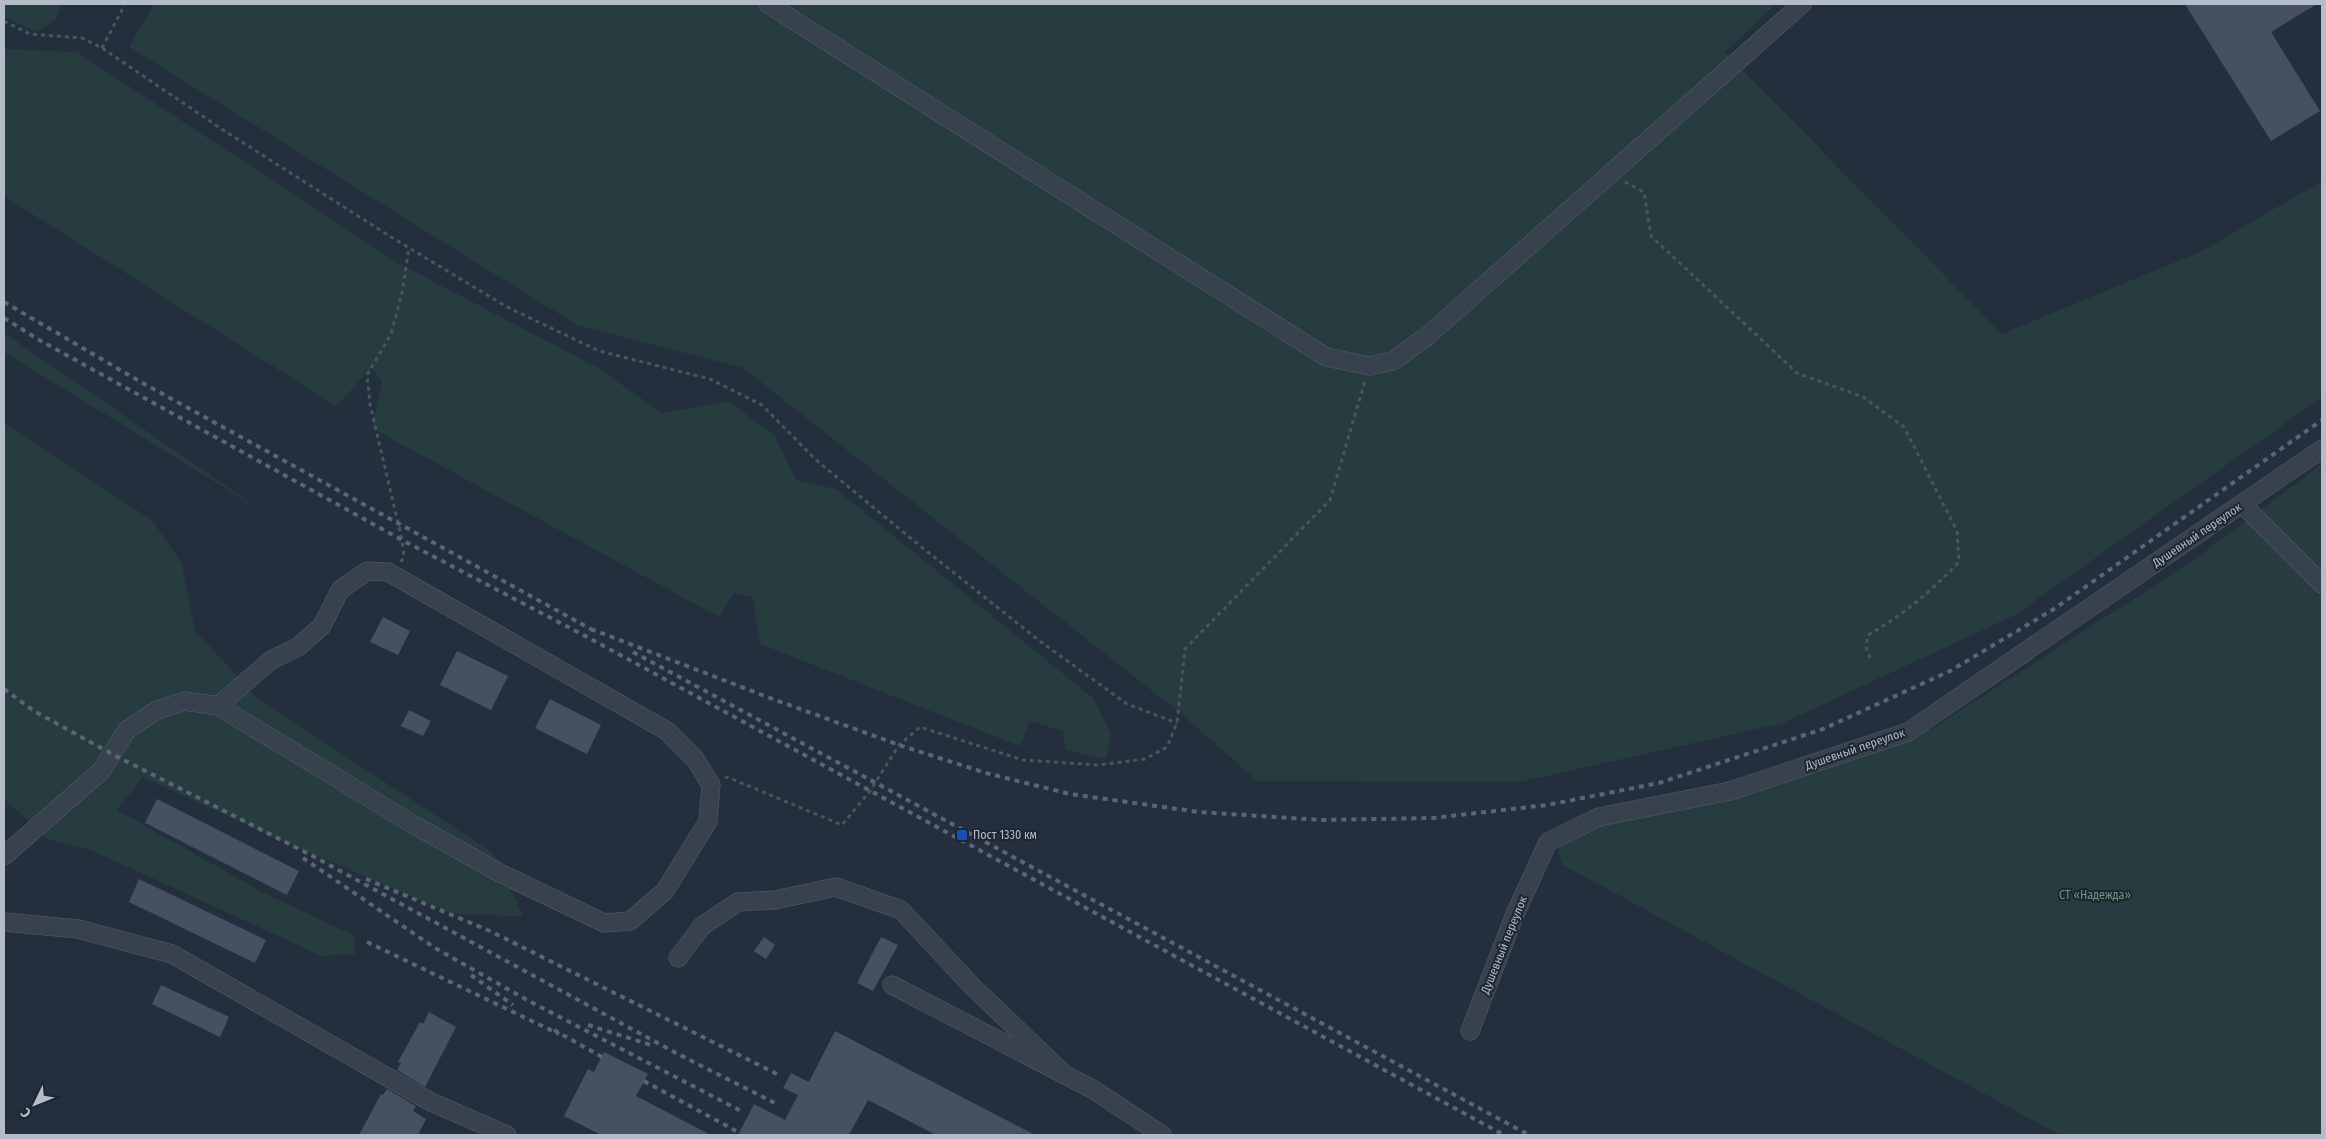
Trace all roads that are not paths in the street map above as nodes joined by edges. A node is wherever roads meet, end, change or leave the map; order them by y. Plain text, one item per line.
1 (768, 4) edge
2 (1802, 4) edge
3 (2322, 449) edge
4 (2242, 504) junction
5 (2322, 584) edge
6 (218, 706) junction
7 (4, 856) edge
8 (4, 922) edge
9 (678, 958) dead end
10 (892, 985) dead end
11 (1470, 1031) dead end
12 (1064, 1074) junction
13 (507, 1135) edge
14 (1162, 1135) edge

1 - 2 street
3 - 4 street, Душевный переулок
4 - 5 street
4 - 11 street, Душевный переулок
6 - 6 street
6 - 7 street
8 - 13 street
9 - 12 street
10 - 12 street
12 - 14 street

